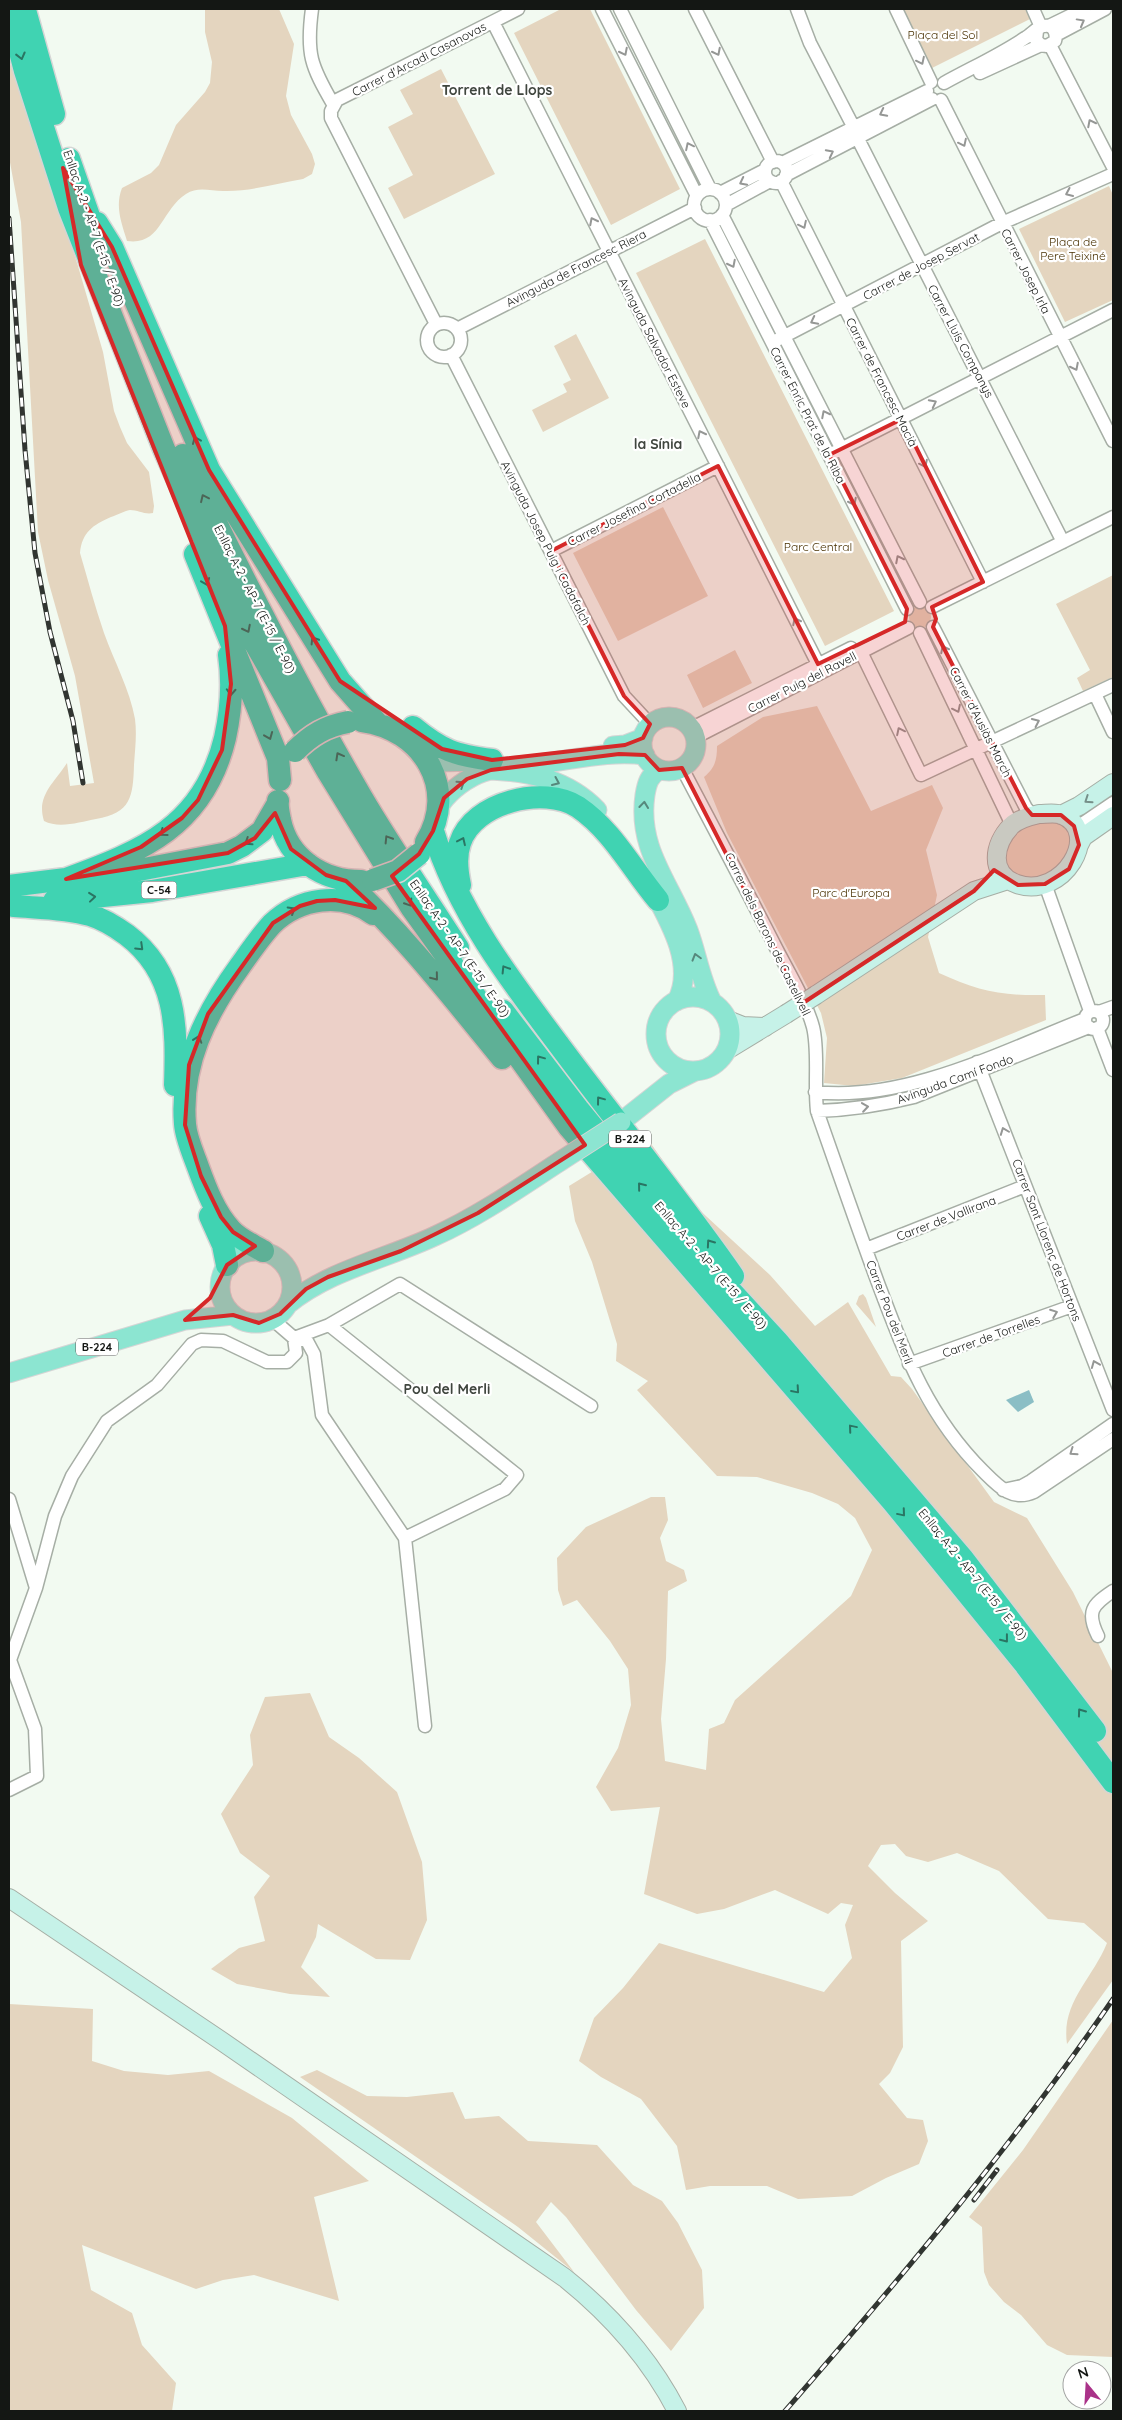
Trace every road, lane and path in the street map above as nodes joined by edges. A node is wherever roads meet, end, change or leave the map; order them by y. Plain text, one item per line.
1 (9, 9) edge
2 (25, 9) edge
3 (312, 9) edge
4 (518, 9) edge
5 (602, 9) edge
6 (620, 9) edge
7 (695, 9) edge
8 (797, 9) edge
9 (896, 9) edge
10 (1033, 9) edge
11 (1084, 9) edge
12 (1105, 9) edge
13 (493, 22) junction
14 (1046, 35) junction
15 (937, 91) junction
16 (333, 104) junction
17 (856, 133) junction
18 (1113, 167) edge
19 (776, 172) junction
20 (1113, 174) edge
21 (720, 200) junction
22 (76, 204) junction
23 (700, 210) junction
24 (1002, 223) junction
25 (611, 255) junction
26 (921, 265) junction
27 (843, 306) junction
28 (1113, 310) edge
29 (436, 324) junction
30 (459, 332) junction
31 (785, 336) junction
32 (1060, 336) junction
33 (771, 343) junction
34 (452, 355) junction
35 (981, 379) junction
36 (902, 420) junction
37 (1113, 441) edge
38 (843, 448) junction
39 (829, 455) junction
40 (718, 466) junction
41 (1113, 518) edge
42 (1113, 526) edge
43 (1063, 542) junction
44 (551, 551) junction
45 (983, 582) junction
46 (930, 613) junction
47 (907, 620) junction
48 (224, 626) junction
49 (920, 633) junction
50 (861, 652) junction
51 (818, 664) junction
52 (340, 681) junction
53 (1113, 685) edge
54 (1095, 694) junction
55 (377, 723) junction
56 (1113, 732) edge
57 (694, 733) junction
58 (646, 739) junction
59 (992, 743) junction
60 (977, 750) junction
61 (426, 758) junction
62 (492, 765) junction
63 (682, 768) junction
64 (659, 770) junction
65 (280, 780) junction
66 (1113, 783) edge
67 (1113, 803) edge
68 (278, 804) junction
69 (438, 808) junction
70 (1061, 814) junction
71 (1032, 815) junction
72 (1113, 816) edge
73 (1082, 824) dead end
74 (1012, 825) junction
75 (433, 831) junction
76 (1079, 845) junction
77 (308, 864) junction
78 (996, 864) junction
79 (66, 878) junction
80 (1008, 880) junction
81 (346, 881) junction
82 (1045, 884) junction
83 (974, 892) junction
84 (10, 899) edge
85 (658, 900) junction
86 (484, 936) junction
87 (404, 940) junction
88 (677, 1001) junction
89 (712, 1002) junction
90 (1113, 1007) edge
91 (728, 1020) junction
92 (1097, 1020) edge
93 (767, 1027) junction
94 (727, 1050) junction
95 (662, 1056) junction
96 (979, 1066) junction
97 (1113, 1070) edge
98 (693, 1072) junction
99 (815, 1092) junction
100 (651, 1101) junction
101 (817, 1110) junction
102 (1025, 1186) junction
103 (866, 1249) junction
104 (263, 1251) junction
105 (284, 1263) junction
106 (223, 1273) junction
107 (328, 1277) junction
108 (288, 1305) junction
109 (1072, 1306) junction
110 (233, 1315) junction
111 (272, 1319) junction
112 (185, 1320) junction
113 (329, 1325) junction
114 (294, 1338) junction
115 (771, 1347) junction
116 (909, 1364) junction
117 (9, 1373) edge
118 (591, 1406) dead end
119 (1113, 1410) edge
120 (1113, 1424) edge
121 (1113, 1439) edge
122 (1003, 1490) junction
123 (9, 1498) edge
124 (405, 1538) junction
125 (36, 1588) junction
126 (1113, 1591) edge
127 (1098, 1636) dead end
128 (425, 1726) dead end
129 (1107, 1756) edge
130 (1113, 1782) edge
131 (9, 1790) edge
132 (9, 1898) edge
133 (677, 2411) edge

1 -> 22 highway, Enllaç A-2 - AP-7 (E-15 / E-90)
2 - 22 highway, Enllaç A-2 - AP-7 (E-15 / E-90)
3 - 16 street
4 - 13 street, Carrer d'Arcadi Casanovas
5 -> 23 street, Carrer Enric Prat de la Riba
21 -> 6 street, Carrer Enric Prat de la Riba
7 -> 19 street, Carrer de Francesc Macià
8 - 17 street, Carrer Lluís Companys
9 -> 15 street, Carrer Josep Irla
10 - 14 street
11 - 14 street
14 -> 12 street
13 - 16 street, Carrer d'Arcadi Casanovas
25 -> 13 street, Avinguda Salvador Esteve
14 - 15 street
18 -> 14 street
15 - 17 street
15 -> 24 street, Carrer Josep Irla
16 - 29 street
17 - 19 street
17 - 26 street, Carrer Lluís Companys
19 - 21 street
19 -> 27 street, Carrer de Francesc Macià
20 -> 24 street, Carrer de Josep Servat
21 - 23 street
21 - 23 street
21 - 31 street, Carrer Enric Prat de la Riba
22 -> 48 highway
52 -> 22 highway
115 -> 22 highway, Enllaç A-2 - AP-7 (E-15 / E-90)
22 -> 115 highway, Enllaç A-2 - AP-7 (E-15 / E-90)
23 - 25 street, Avinguda de Francesc Riera
23 -> 33 street, Carrer Enric Prat de la Riba
24 - 26 street, Carrer de Josep Servat
24 - 32 street, Carrer Josep Irla
25 - 30 street, Avinguda de Francesc Riera
40 -> 25 street, Avinguda Salvador Esteve
26 - 27 street, Carrer de Josep Servat
26 - 35 street, Carrer Lluís Companys
27 -> 31 street, Carrer de Josep Servat
27 - 36 street, Carrer de Francesc Macià
28 - 32 street
29 - 30 street
29 - 34 street
30 - 34 street
31 - 33 street, Carrer de Josep Servat
38 -> 31 street, Carrer Enric Prat de la Riba
32 - 35 street
32 -> 37 street, Carrer Josep Irla
33 - 39 street, Carrer Enric Prat de la Riba
34 - 44 street, Avinguda Josep Puig i Cadafalch
36 -> 35 street
35 - 43 street, Carrer Lluís Companys
36 - 38 street
36 -> 45 street, Carrer de Francesc Macià
38 - 39 street
46 -> 38 street, Carrer Enric Prat de la Riba
39 -> 47 street, Carrer Enric Prat de la Riba
40 - 44 street, Carrer Josefina Cortadella
51 -> 40 street, Avinguda Salvador Esteve
41 - 43 street
42 - 46 street
43 - 45 street
44 - 58 street, Avinguda Josep Puig i Cadafalch
45 - 46 street
46 - 47 street
46 - 49 street
59 -> 46 street, Carrer d'Ausiàs March
47 - 49 street
47 - 50 street, Carrer Puig del Ravell
47 - 51 street, Carrer Puig del Ravell
48 -> 65 highway
48 -> 79 highway
49 -> 60 street, Carrer d'Ausiàs March
50 - 57 street, Carrer Puig del Ravell
60 -> 50 street
51 - 57 street, Carrer Puig del Ravell
52 - 55 highway
52 - 62 highway
53 - 54 street
54 - 56 street
59 -> 54 street
55 - 61 highway, C-54 / C-54
55 - 65 highway, C-54 / C-54, bridge
57 - 58 main road
57 - 63 main road
58 - 62 main road
58 - 64 main road
59 - 60 street
59 - 71 street, Carrer d'Ausiàs March
60 - 74 street, Carrer d'Ausiàs March
61 - 62 main road
61 - 69 highway, C-54 / C-54
69 -> 62 main road
62 -> 85 main road
63 - 64 main road
63 - 99 street, Carrer dels Barons de Castellvell
89 -> 64 main road
65 - 68 highway, C-54 / C-54
66 -> 70 main road, B-224
67 - 73 street
68 - 77 highway, C-54 / C-54
68 -> 79 highway, C-54 / C-54
69 - 75 highway, C-54 / C-54
70 - 71 main road, B-224
70 - 76 main road
71 - 74 main road, B-224
72 - 76 main road
74 - 78 main road, B-224
75 - 81 highway, C-54 / C-54, bridge
75 - 86 highway
76 - 82 main road
77 - 81 highway, C-54 / C-54
84 -> 77 highway, C-54
78 - 80 main road
78 - 83 main road, B-224
79 - 84 highway, C-54 / C-54
80 - 82 main road
80 - 83 main road, B-224
81 - 87 highway
82 - 92 street
83 - 93 main road, B-224, bridge
84 -> 106 highway
86 -> 85 highway
85 - 88 main road
115 -> 86 highway, B-224
104 -> 87 highway
87 -> 115 highway
88 - 89 main road
88 - 95 main road
89 - 91 main road
90 - 92 street, Avinguda Camí Fondo
91 - 93 main road
91 - 94 main road
92 - 96 street, Avinguda Camí Fondo
92 - 97 street
93 - 94 main road, B-224
94 - 98 main road, B-224
95 - 98 main road
95 - 100 main road
96 - 99 street, Avinguda Camí Fondo
101 -> 96 street, Avinguda Camí Fondo
102 -> 96 street, Carrer Sant Llorenç de Hortons
98 - 100 main road, B-224
99 - 101 street, Carrer dels Barons de Castellvell
100 - 107 main road, B-224, bridge
101 - 103 street, Carrer Pou del Merli
102 - 103 street, Carrer de Vallirana
102 - 109 street, Carrer Sant Llorenç de Hortons
103 - 116 street, Carrer Pou del Merli
104 - 105 main road, B-224
104 - 106 main road, B-224
105 - 107 main road, B-224
105 - 108 main road
106 - 110 main road
106 - 112 main road, B-224
107 - 108 main road, B-224
108 - 111 main road, B-224
116 -> 109 street, Carrer de Torrelles
119 -> 109 street, Carrer Sant Llorenç de Hortons
110 - 111 main road, B-224
110 - 112 main road, B-224
111 - 114 street
112 - 117 main road, B-224
113 - 114 street
113 - 118 street
113 - 124 street
114 - 124 street
114 - 125 street
115 - 129 highway, Enllaç A-2 - AP-7 (E-15 / E-90)
116 - 122 street, Carrer Pou del Merli
120 -> 122 street
121 - 122 street
123 - 125 street
124 - 128 street
125 - 131 street
126 - 127 street
129 - 130 highway, Enllaç A-2 - AP-7 (E-15 / E-90)
132 - 133 main road

